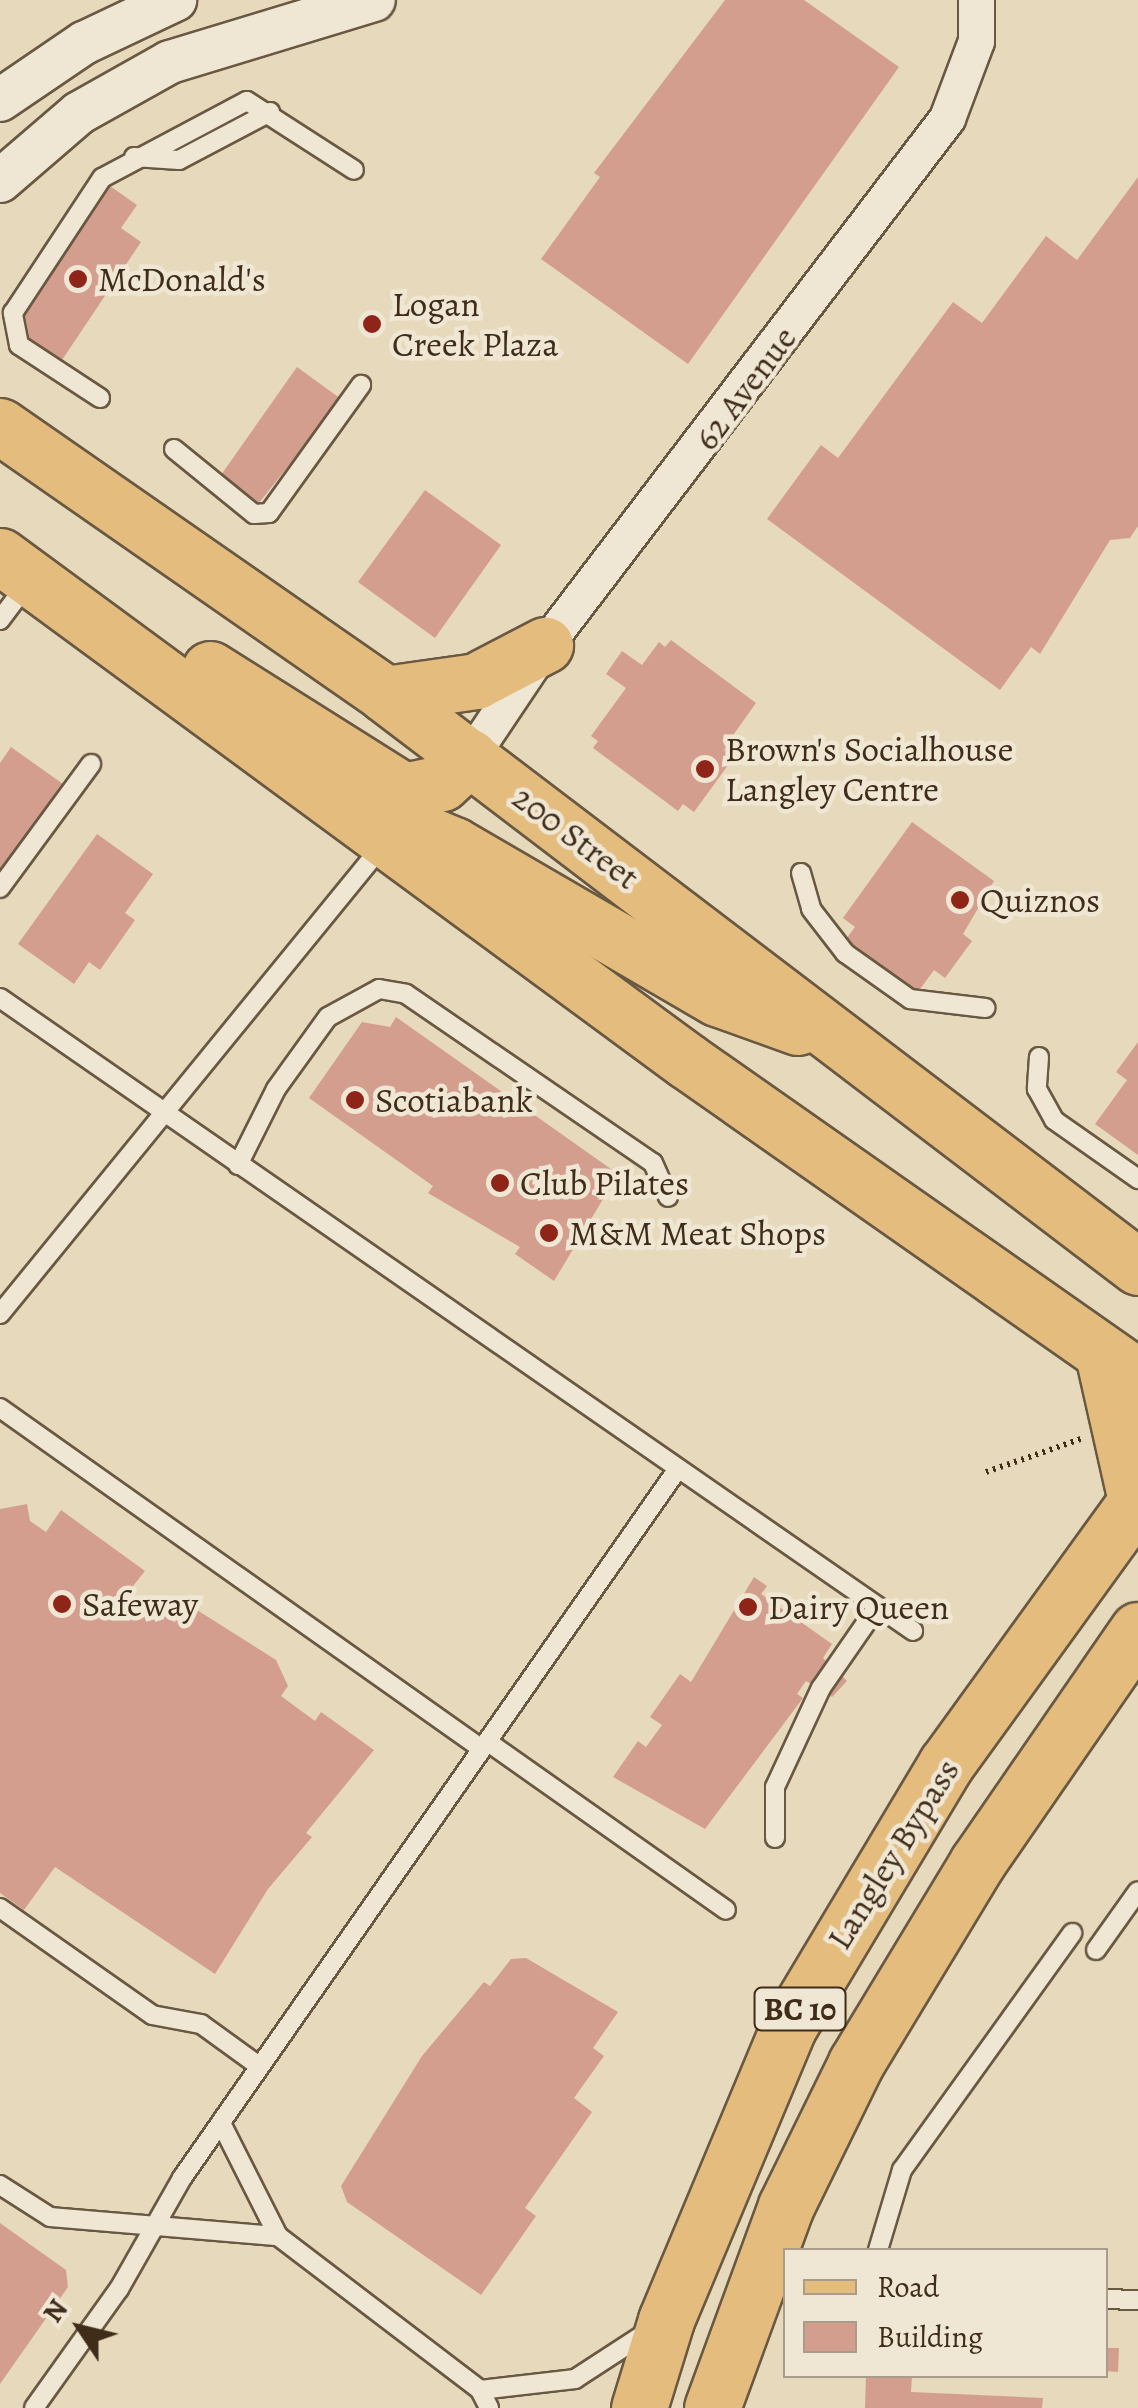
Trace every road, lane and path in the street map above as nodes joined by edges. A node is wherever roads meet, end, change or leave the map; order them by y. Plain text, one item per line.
1 (175, 0) edge
2 (374, 0) edge
3 (976, 0) edge
4 (0, 100) edge
5 (354, 170) dead end
6 (0, 181) edge
7 (361, 385) dead end
8 (100, 398) dead end
9 (0, 426) edge
10 (174, 449) dead end
11 (10, 584) edge
12 (545, 645) junction
13 (385, 694) junction
14 (470, 757) junction
15 (91, 764) dead end
16 (385, 842) junction
17 (801, 873) dead end
18 (0, 888) edge
19 (0, 998) edge
20 (985, 1008) dead end
21 (848, 1045) junction
22 (1039, 1057) dead end
23 (164, 1113) junction
24 (238, 1165) junction
25 (1138, 1179) edge
26 (668, 1197) dead end
27 (1138, 1267) edge
28 (0, 1314) edge
29 (1121, 1366) edge
30 (0, 1408) edge
31 (1096, 1434) dead end
32 (986, 1472) dead end
33 (676, 1474) junction
34 (1137, 1500) edge
35 (877, 1606) junction
36 (1138, 1630) edge
37 (913, 1631) dead end
38 (485, 1745) junction
39 (776, 1838) dead end
40 (1138, 1891) edge
41 (0, 1908) edge
42 (726, 1910) dead end
43 (1072, 1932) dead end
44 (1096, 1950) dead end
45 (259, 2066) junction
46 (221, 2123) junction
47 (0, 2185) edge
48 (153, 2227) junction
49 (278, 2236) junction
50 (785, 2248) edge
51 (879, 2248) edge
52 (783, 2252) edge
53 (771, 2283) edge
54 (1108, 2299) edge
55 (1138, 2300) edge
56 (666, 2320) junction
57 (480, 2390) junction
58 (34, 2408) edge
59 (489, 2408) edge
60 (639, 2408) edge
61 (712, 2408) edge

1 - 4 street
2 - 6 street
3 - 12 street, 62 Avenue
5 - 8 lane
7 - 10 lane
9 - 13 main road, 200 Street
11 - 14 main road
11 - 16 main road
12 - 13 main road
12 - 14 street, 62 Avenue
13 - 14 main road, 200 Street
14 - 21 main road, 200 Street
15 - 18 lane
16 - 21 main road
16 - 23 lane
16 - 29 main road
17 - 20 lane
19 - 23 lane
21 - 27 main road, 200 Street
22 - 25 lane
23 - 24 lane
23 - 28 lane
24 - 26 lane
24 - 33 lane
29 - 34 main road
30 - 38 lane
31 - 32 path
33 - 35 lane
33 - 38 lane
34 - 56 main road, Langley Bypass / BC 10
35 - 37 lane
35 - 39 lane
36 - 50 main road, BC 10
38 - 42 lane
38 - 45 lane
40 - 44 lane
41 - 45 lane
43 - 51 lane
45 - 46 lane
46 - 48 lane
46 - 49 lane
47 - 48 lane
48 - 49 lane
48 - 58 lane
49 - 57 lane
52 - 53 main road, BC 10
53 - 61 main road, BC 10
54 - 55 lane
56 - 57 lane
56 - 60 main road, Langley Bypass / BC 10
57 - 59 lane

